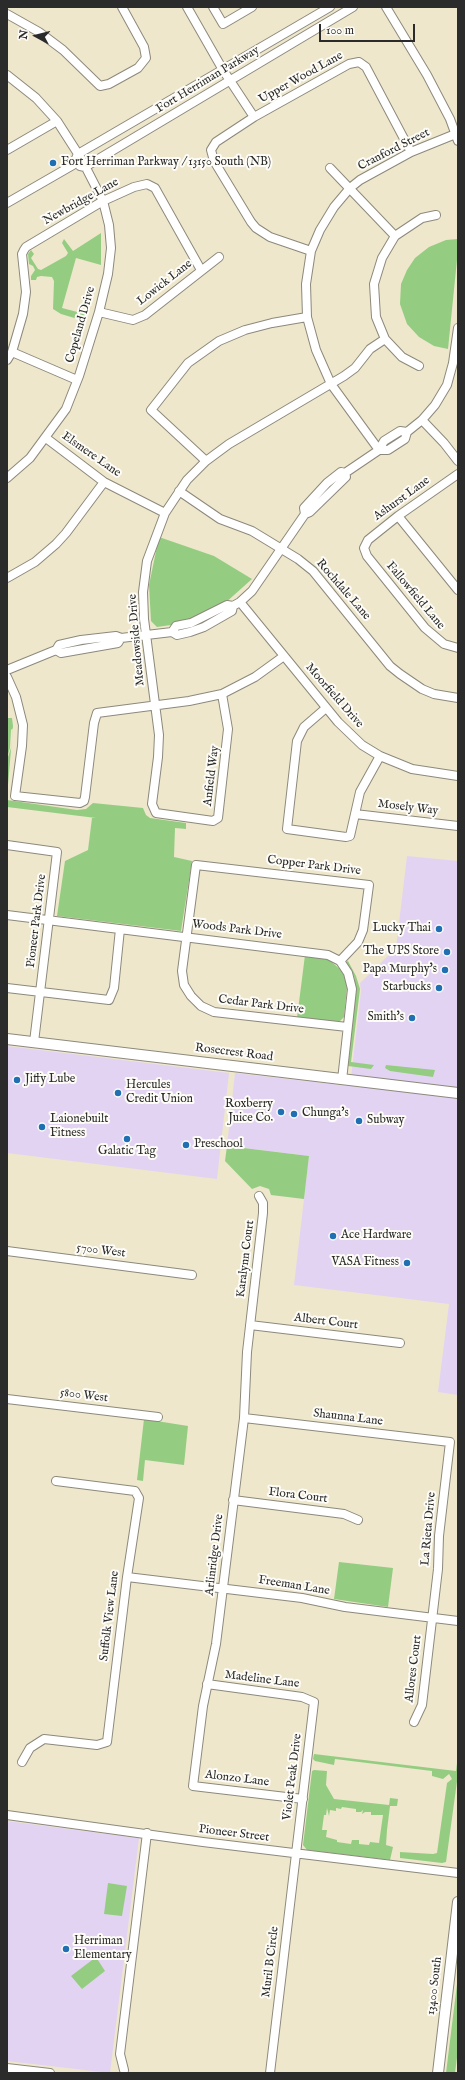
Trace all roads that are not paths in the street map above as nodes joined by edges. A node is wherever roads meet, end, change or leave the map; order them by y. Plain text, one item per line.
1 (122, 7) edge
2 (212, 7) edge
3 (252, 7) edge
4 (330, 7) edge
5 (353, 7) edge
6 (386, 7) edge
7 (190, 8) edge
8 (7, 14) edge
9 (223, 70) junction
10 (7, 76) edge
11 (230, 81) junction
12 (254, 118) junction
13 (57, 121) junction
14 (457, 136) edge
15 (7, 150) edge
16 (411, 152) junction
17 (82, 160) junction
18 (73, 165) junction
19 (330, 168) dead end
20 (350, 188) junction
21 (103, 201) junction
22 (7, 204) edge
23 (436, 215) dead end
24 (395, 236) junction
25 (311, 251) junction
26 (219, 257) dead end
27 (201, 270) junction
28 (99, 312) junction
29 (307, 317) junction
30 (458, 328) edge
31 (385, 339) junction
32 (12, 352) junction
33 (7, 360) edge
34 (419, 366) dead end
35 (77, 380) junction
36 (331, 384) junction
37 (422, 420) junction
38 (46, 438) junction
39 (379, 450) junction
40 (206, 461) junction
41 (458, 461) edge
42 (458, 474) edge
43 (7, 478) edge
44 (104, 482) junction
45 (179, 491) junction
46 (165, 513) junction
47 (398, 516) junction
48 (364, 548) joint
49 (282, 549) junction
50 (7, 578) edge
51 (458, 590) edge
52 (236, 604) junction
53 (147, 635) junction
54 (458, 648) edge
55 (284, 656) junction
56 (7, 670) edge
57 (7, 677) edge
58 (222, 694) junction
59 (458, 698) edge
60 (155, 705) junction
61 (326, 708) junction
62 (380, 756) junction
63 (458, 776) edge
64 (153, 811) joint
65 (355, 814) junction
66 (458, 826) edge
67 (7, 845) edge
68 (196, 865) joint
69 (7, 915) edge
70 (49, 920) junction
71 (120, 929) junction
72 (185, 936) junction
73 (340, 961) junction
74 (7, 988) edge
75 (40, 992) junction
76 (347, 1027) junction
77 (7, 1039) edge
78 (34, 1042) junction
79 (342, 1080) junction
80 (458, 1093) edge
81 (260, 1196) dead end
82 (7, 1251) edge
83 (192, 1276) dead end
84 (250, 1325) junction
85 (400, 1343) dead end
86 (7, 1399) edge
87 (158, 1417) dead end
88 (244, 1418) junction
89 (450, 1442) joint
90 (56, 1481) dead end
91 (234, 1500) junction
92 (358, 1520) dead end
93 (127, 1577) junction
94 (223, 1588) junction
95 (432, 1618) junction
96 (458, 1621) edge
97 (207, 1684) junction
98 (314, 1702) joint
99 (414, 1722) dead end
100 (22, 1762) dead end
101 (193, 1786) joint
102 (303, 1799) junction
103 (7, 1815) edge
104 (147, 1833) junction
105 (297, 1854) junction
106 (458, 1873) edge
107 (458, 1902) edge
108 (7, 2068) edge
109 (124, 2070) dead end
110 (50, 2073) edge
111 (270, 2073) edge
112 (438, 2073) edge

1 - 8 street
2 - 3 street
4 - 9 street, Fort Herriman Parkway
5 - 11 street, Fort Herriman Parkway
6 - 14 street
7 - 9 street
9 - 11 street
9 - 17 street, Fort Herriman Parkway
10 - 13 street, Copeland Drive
11 - 12 street
11 - 17 street, Fort Herriman Parkway
12 - 16 street, Upper Wood Lane
12 - 25 street, Upper Wood Lane
13 - 15 street
13 - 17 street, Copeland Drive
14 - 16 street, Cranford Street
16 - 20 street, Cranford Street
17 - 18 street
17 - 18 street
17 - 21 street, Copeland Drive
18 - 22 street
19 - 20 street
20 - 24 street
20 - 25 street, Cranford Street
21 - 27 street, Newbridge Lane
21 - 28 street, Copeland Drive
21 - 32 street, Newbridge Lane
23 - 24 street
24 - 31 street
25 - 29 street, Cranford Street
26 - 27 street, Lowick Lane
27 - 28 street, Lowick Lane
28 - 35 street, Copeland Drive
29 - 36 street, Cranford Street
29 - 40 street
30 - 37 street
31 - 34 street
31 - 36 street, Meadowside Drive
32 - 33 street
32 - 35 street
35 - 38 street, Copeland Drive
36 - 39 street, Cranford Street
36 - 40 street, Meadowside Drive
37 - 39 street
37 - 41 street
38 - 43 street, Copeland Drive
38 - 44 street, Elsmere Lane
39 - 49 street
40 - 45 street, Meadowside Drive
42 - 47 street, Ashurst Lane
44 - 46 street, Elsmere Lane
44 - 50 street
45 - 46 street, Meadowside Drive
45 - 49 street, Rochdale Lane
46 - 53 street, Meadowside Drive
47 - 48 street, Ashurst Lane
47 - 51 street
48 - 54 street, Fallowfield Lane
49 - 52 street
49 - 59 street, Rochdale Lane
52 - 53 street
52 - 55 street, Moorfield Drive
53 - 56 street
53 - 60 street, Meadowside Drive
55 - 58 street
55 - 61 street, Moorfield Drive
57 - 60 street
58 - 60 street
58 - 64 street, Anfield Way
60 - 64 street, Meadowside Drive
61 - 62 street, Moorfield Drive
61 - 65 street
62 - 63 street, Moorfield Drive
62 - 65 street
65 - 66 street, Mosely Way
67 - 70 street, Pioneer Park Drive
68 - 72 street, Cedar Park Drive
68 - 73 street, Copper Park Drive
69 - 70 street, Woods Park Drive
70 - 71 street, Woods Park Drive
70 - 75 street, Pioneer Park Drive
71 - 72 street, Woods Park Drive
71 - 75 street
72 - 73 street, Woods Park Drive
72 - 76 street, Cedar Park Drive
73 - 76 street
74 - 75 street
75 - 78 street, Pioneer Park Drive
76 - 79 street
77 - 78 main road, Rosecrest Road
78 - 79 main road, Rosecrest Road
79 - 80 main road, Rosecrest Road
81 - 84 street, Karalynn Court
82 - 83 street, 5700 West
84 - 85 street, Albert Court
84 - 88 street, Arlinridge Drive
86 - 87 street, 5800 West
88 - 89 street, Shaunna Lane
88 - 91 street, Arlinridge Drive
89 - 95 street, La Rieta Drive
90 - 93 street, Suffolk View Lane
91 - 92 street, Flora Court
91 - 94 street, Arlinridge Drive
93 - 94 street, Freeman Lane
93 - 100 street, Suffolk View Lane
94 - 95 street, Freeman Lane
94 - 97 street, Arlinridge Drive
95 - 96 street, Freeman Lane
95 - 99 street, Allores Court
97 - 98 street, Madeline Lane
97 - 101 street, Arlinridge Drive
98 - 102 street, Violet Peak Drive
101 - 102 street, Alonzo Lane
102 - 105 street, Violet Peak Drive
103 - 104 street, Pioneer Street
104 - 105 street, Pioneer Street
104 - 109 street
105 - 106 street, Pioneer Street
105 - 111 street, Muril B Circle
107 - 112 main road, 13400 South
108 - 110 street

